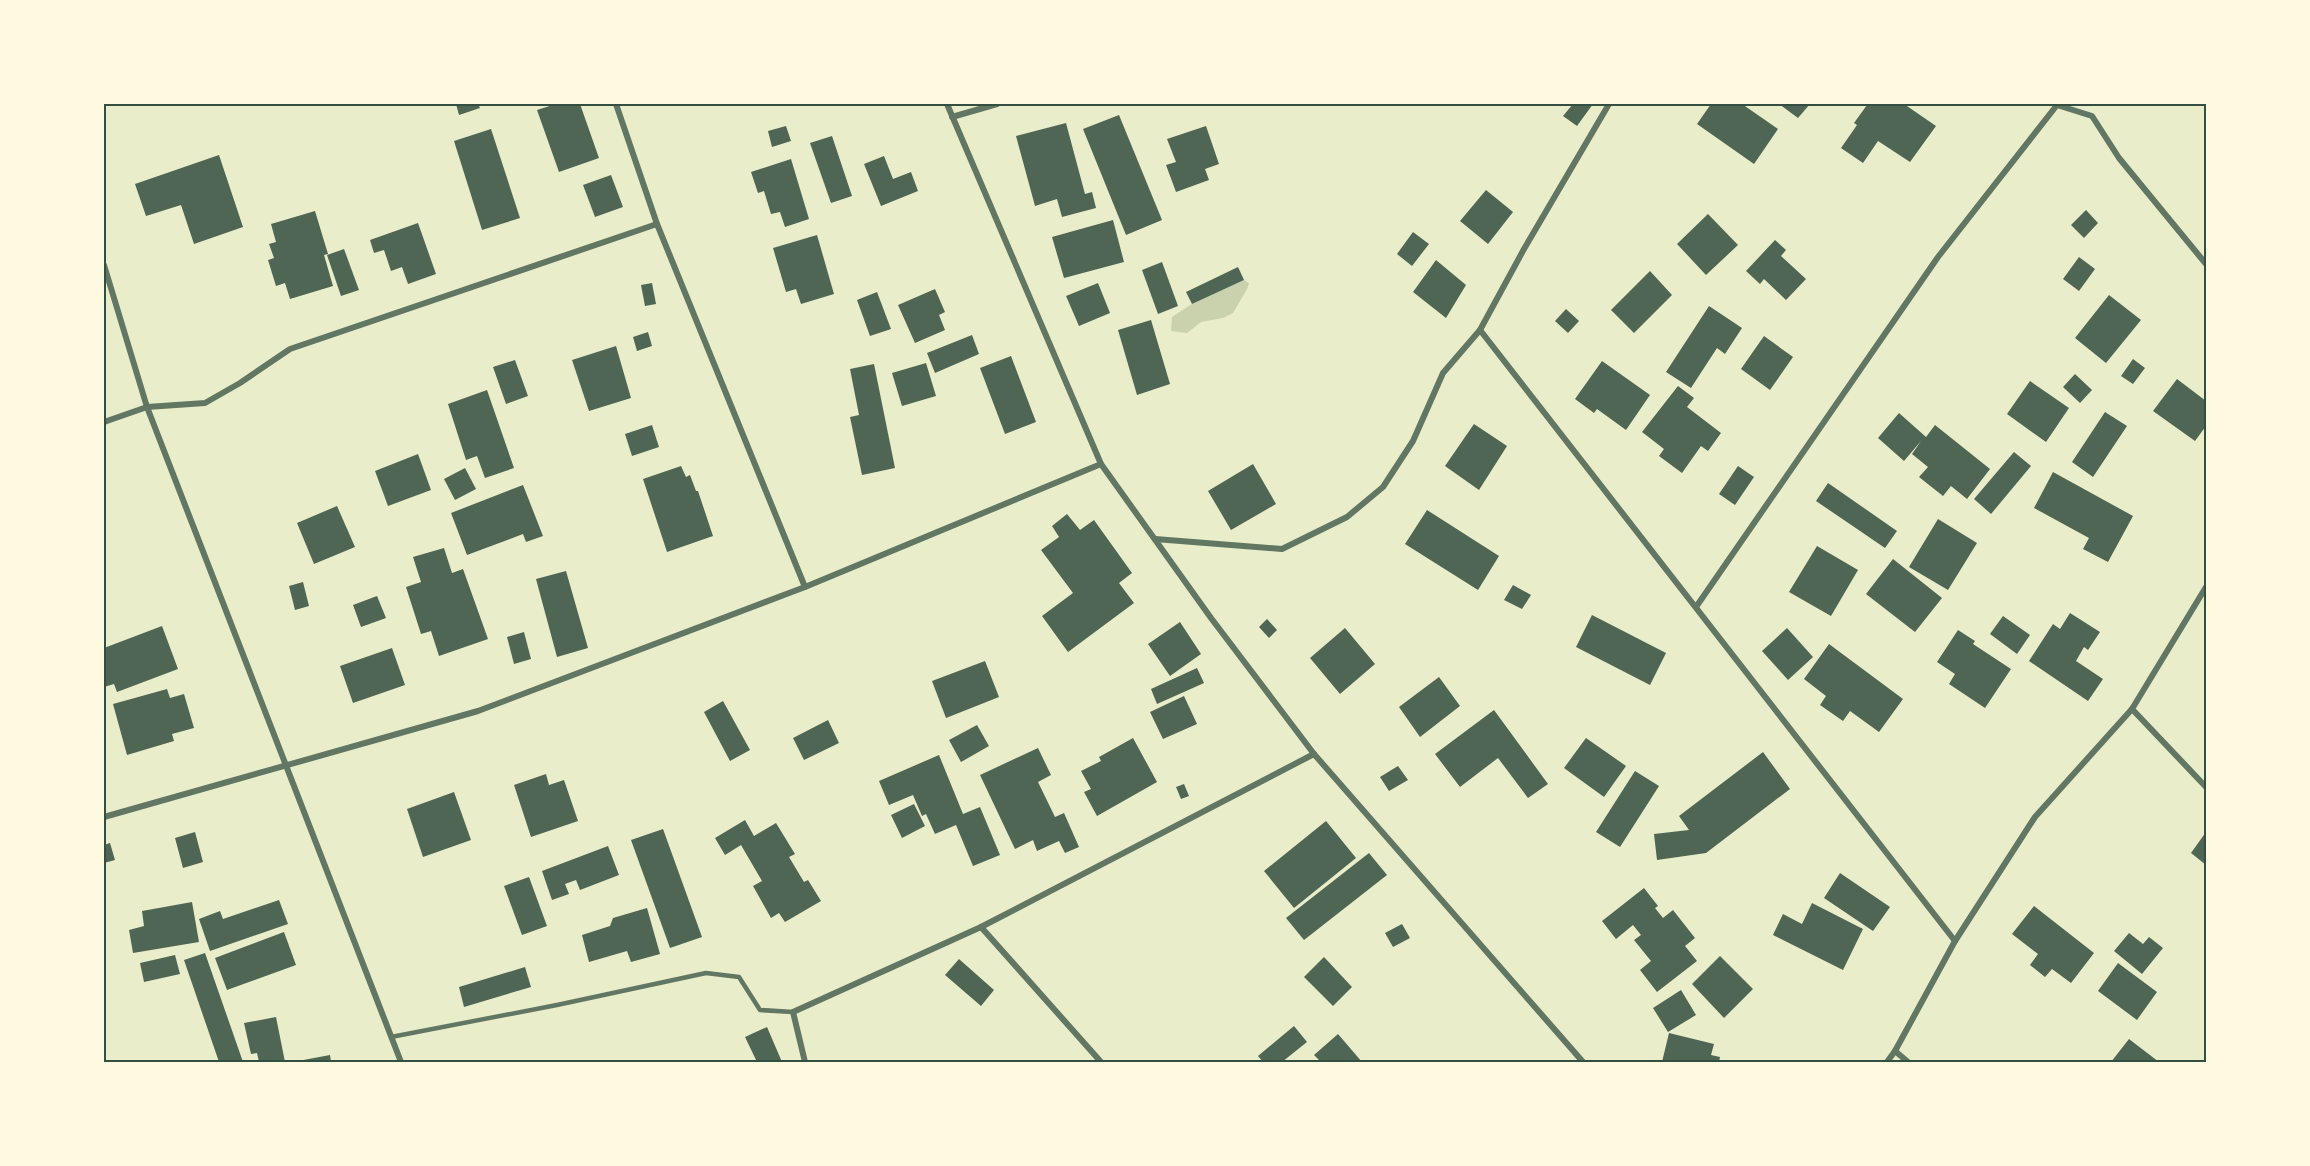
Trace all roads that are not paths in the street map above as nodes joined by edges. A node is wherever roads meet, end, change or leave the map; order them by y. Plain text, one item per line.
1 (616, 104) edge
2 (947, 104) edge
3 (997, 104) edge
4 (1609, 104) edge
5 (952, 117) junction
6 (657, 224) junction
7 (2206, 264) edge
8 (104, 265) edge
9 (1480, 330) junction
10 (147, 407) junction
11 (104, 422) edge
12 (1101, 464) junction
13 (1155, 539) junction
14 (805, 587) junction
15 (2206, 587) edge
16 (1696, 607) junction
17 (2132, 709) junction
18 (1314, 754) junction
19 (285, 766) junction
20 (2206, 787) edge
21 (104, 817) edge
22 (981, 927) junction
23 (1954, 941) junction
24 (794, 1012) junction
25 (391, 1037) junction
26 (1895, 1051) junction
27 (401, 1062) edge
28 (805, 1062) edge
29 (1101, 1062) edge
30 (1583, 1062) edge
31 (1887, 1062) edge
32 (1908, 1062) edge

1 - 6 street
2 - 5 street
3 - 5 street
4 - 9 street
5 - 12 street
6 - 10 street
6 - 14 street
7 - 16 street
8 - 10 street
9 - 13 street
9 - 16 street
10 - 11 street
10 - 19 street
12 - 13 street
12 - 14 street
13 - 18 street
14 - 19 street
15 - 17 street
16 - 23 street
17 - 20 street
17 - 23 street
18 - 22 street
18 - 30 street
19 - 21 street
19 - 25 street
22 - 24 street
22 - 29 street
23 - 26 street
24 - 25 lane
24 - 28 street
25 - 27 street
26 - 31 street
26 - 32 street

